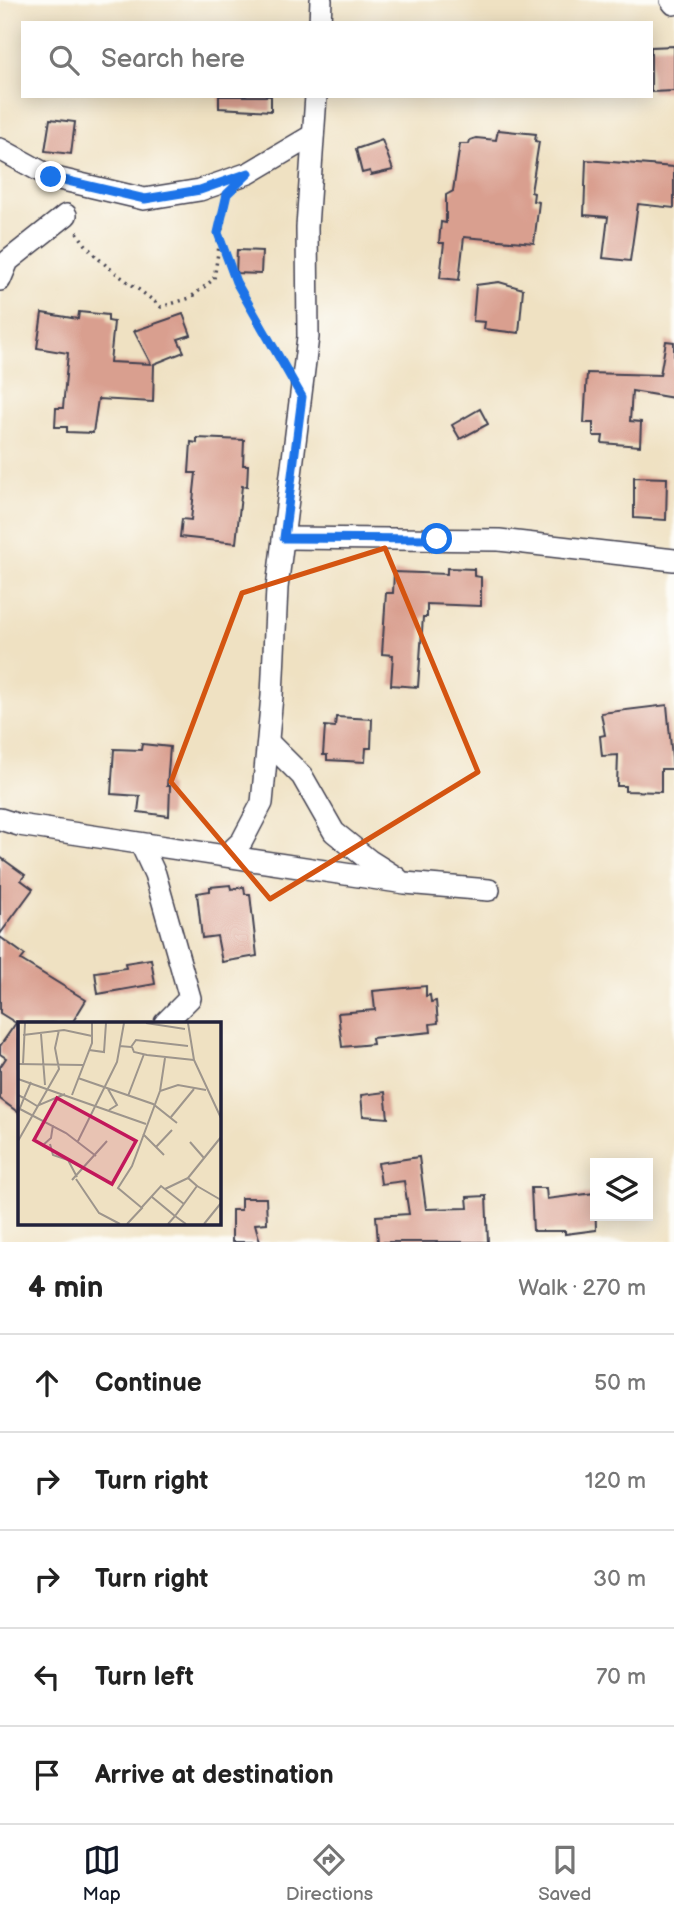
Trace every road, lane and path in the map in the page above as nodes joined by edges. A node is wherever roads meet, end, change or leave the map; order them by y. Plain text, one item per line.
1 (321, 0) edge
2 (320, 21) edge
3 (316, 98) edge
4 (313, 135) junction
5 (0, 149) edge
6 (249, 173) junction
7 (66, 215) joint
8 (218, 233) junction
9 (0, 280) edge
10 (302, 397) junction
11 (284, 538) junction
12 (674, 560) edge
13 (268, 742) junction
14 (0, 819) edge
15 (141, 844) junction
16 (228, 854) junction
17 (405, 883) junction
18 (489, 890) dead end
19 (166, 1022) edge

1 - 2 street
3 - 4 street
4 - 6 street
4 - 10 street
5 - 6 street
6 - 8 path
7 - 8 path
7 - 9 street
8 - 10 path
10 - 11 street
11 - 12 street
11 - 13 street
13 - 16 street
13 - 17 street
14 - 15 street
15 - 16 street
15 - 19 street
16 - 17 street
17 - 18 street

